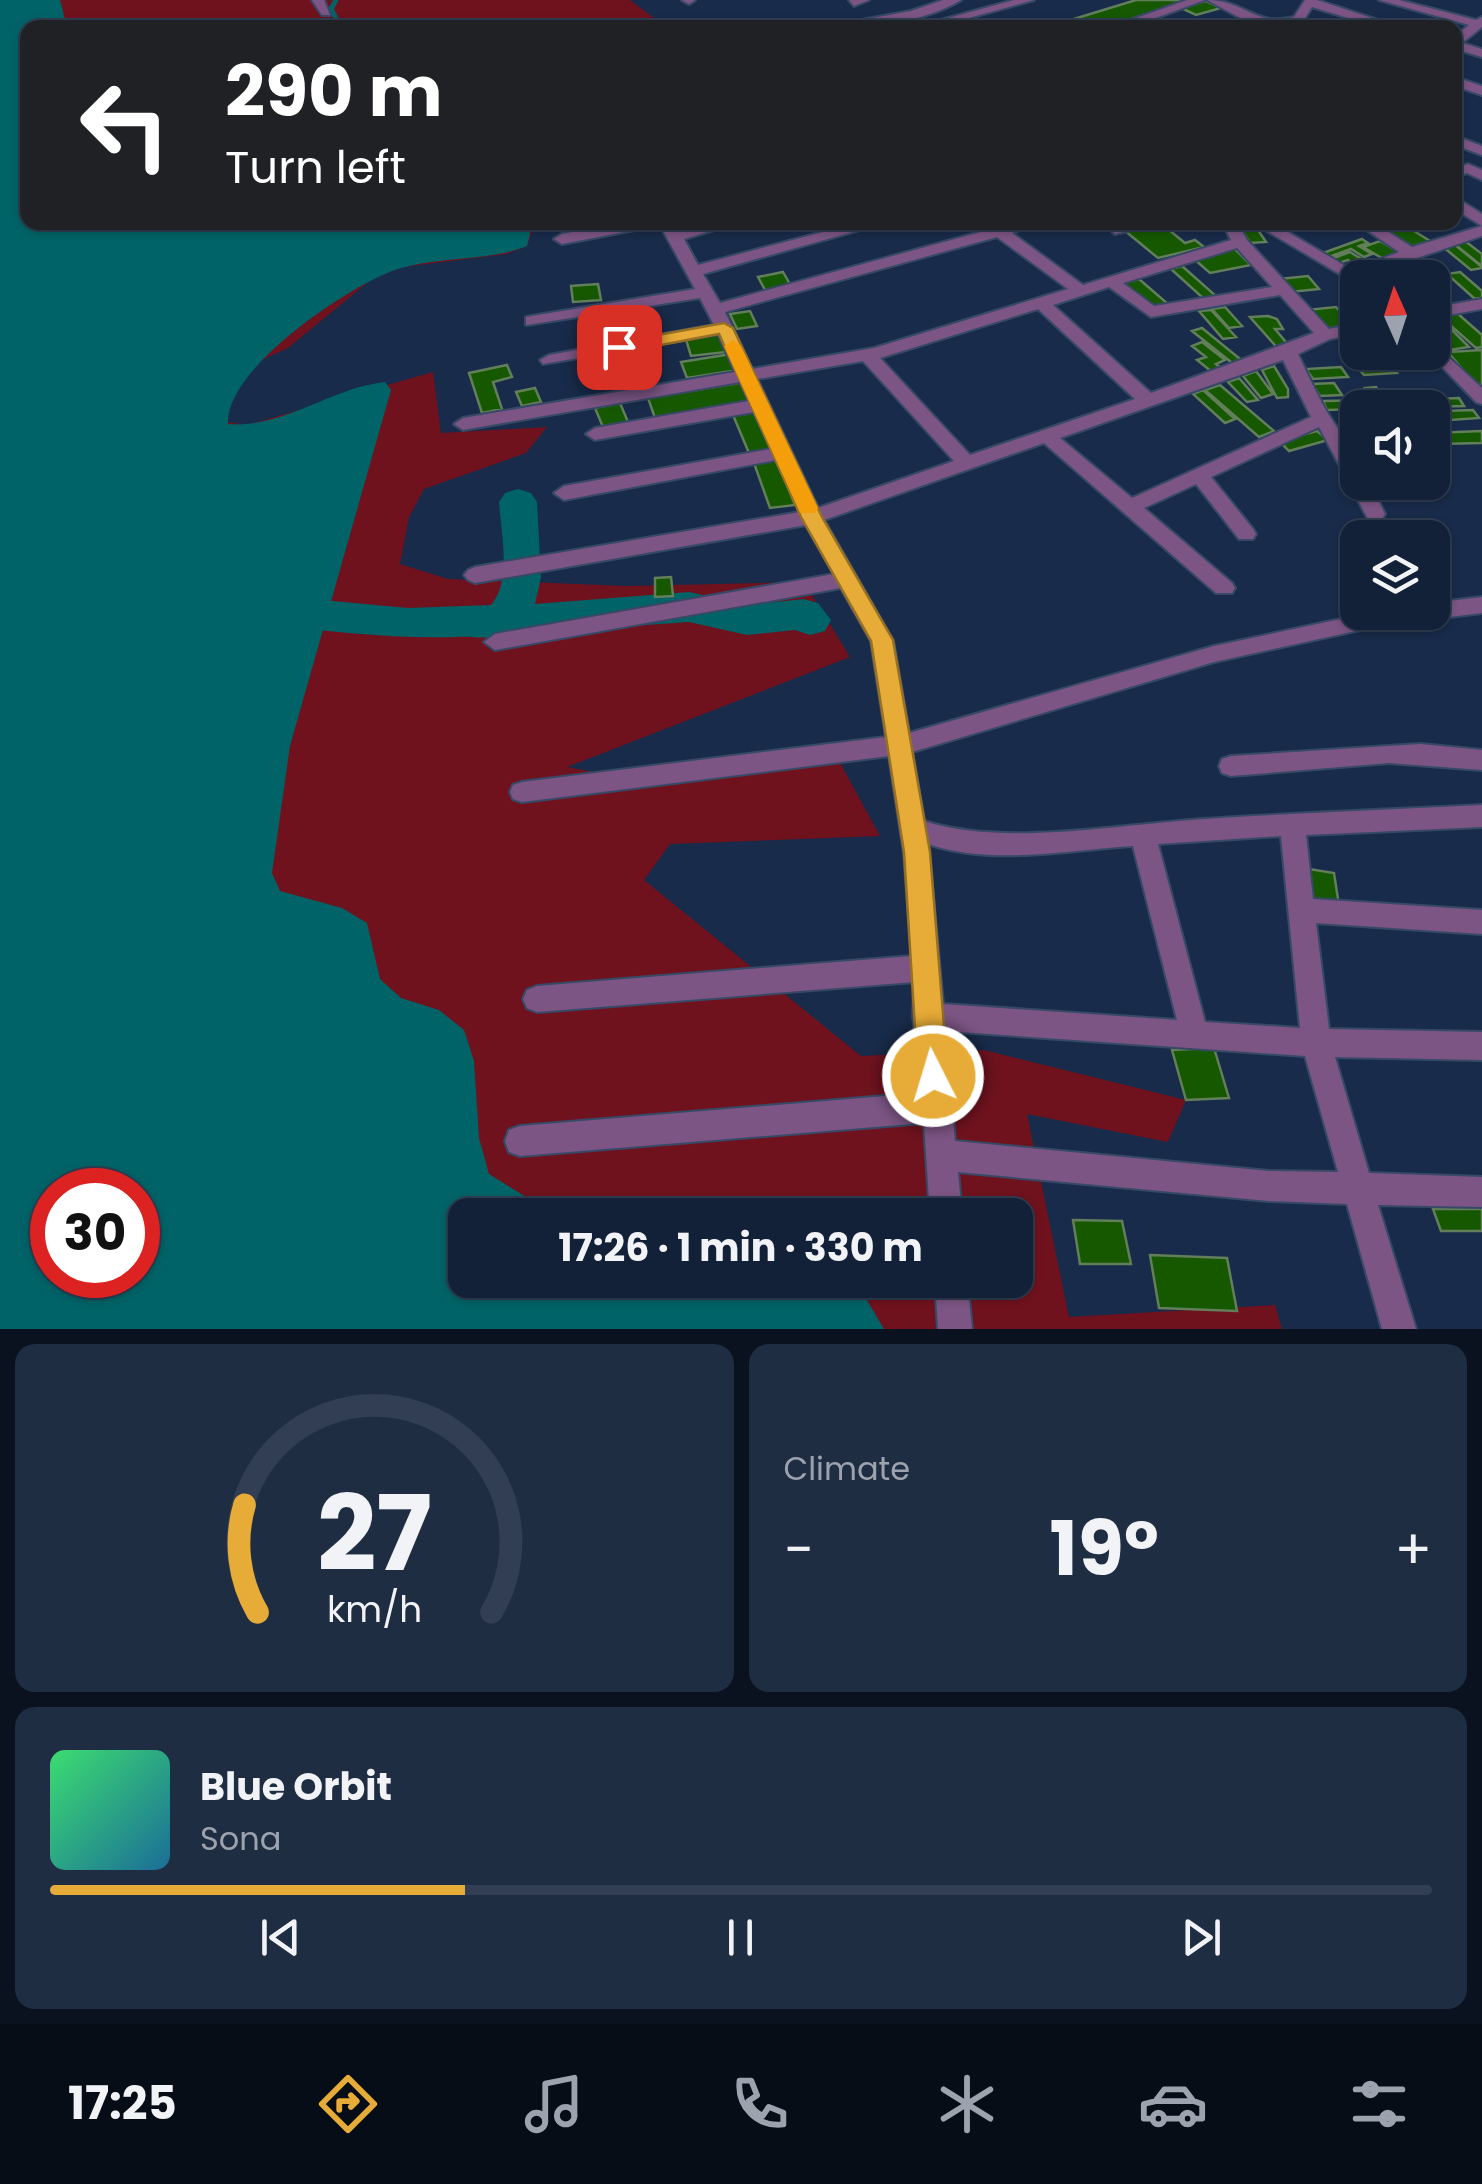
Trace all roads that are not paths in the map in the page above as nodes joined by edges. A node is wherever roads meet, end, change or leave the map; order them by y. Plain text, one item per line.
1 (954, 0) edge
2 (1028, 0) edge
3 (1199, 0) edge
4 (1214, 0) edge
5 (1385, 0) edge
6 (1306, 3) edge
7 (928, 7) junction
8 (913, 14) junction
9 (882, 20) edge
10 (918, 20) edge
11 (947, 20) joint
12 (1138, 20) edge
13 (1256, 20) edge
14 (1367, 20) edge
15 (1458, 20) edge
16 (611, 230) edge
17 (670, 230) edge
18 (851, 230) edge
19 (985, 230) edge
20 (1003, 230) edge
21 (1233, 230) edge
22 (1273, 230) edge
23 (1375, 230) edge
24 (1444, 230) edge
25 (1482, 231) edge
26 (1454, 237) junction
27 (562, 239) dead end
28 (1240, 242) junction
29 (1411, 253) junction
30 (1395, 260) edge
31 (1340, 269) edge
32 (694, 270) junction
33 (1112, 282) junction
34 (1283, 290) junction
35 (1081, 291) junction
36 (1042, 304) junction
37 (1482, 304) edge
38 (715, 310) junction
39 (1450, 310) edge
40 (532, 320) dead end
41 (1340, 332) edge
42 (1325, 335) junction
43 (1288, 352) junction
44 (868, 354) junction
45 (549, 360) dead end
46 (1450, 365) edge
47 (746, 375) junction
48 (1482, 398) edge
49 (1148, 401) junction
50 (761, 405) junction
51 (1321, 419) junction
52 (464, 424) dead end
53 (595, 434) dead end
54 (1048, 437) junction
55 (1340, 445) edge
56 (782, 453) junction
57 (967, 464) junction
58 (1198, 474) junction
59 (564, 494) dead end
60 (1368, 500) edge
61 (1129, 507) junction
62 (1375, 514) dead end
63 (812, 517) junction
64 (1246, 534) dead end
65 (474, 575) dead end
66 (844, 580) junction
67 (1224, 588) dead end
68 (1482, 605) edge
69 (1450, 608) edge
70 (1340, 628) edge
71 (495, 642) dead end
72 (902, 745) junction
73 (1482, 760) edge
74 (1231, 766) dead end
75 (522, 792) dead end
76 (1482, 816) edge
77 (1292, 824) junction
78 (914, 828) junction
79 (1144, 834) junction
80 (1302, 910) junction
81 (1482, 922) edge
82 (924, 968) junction
83 (537, 999) dead end
84 (927, 1016) junction
85 (1195, 1036) junction
86 (1316, 1043) junction
87 (1482, 1046) edge
88 (936, 1107) junction
89 (520, 1140) dead end
90 (941, 1154) junction
91 (1355, 1188) junction
92 (1482, 1192) edge
93 (945, 1198) edge
94 (953, 1298) edge
95 (956, 1329) edge
96 (1398, 1329) edge

1 - 7 street
2 - 11 street
3 - 12 street
4 - 13 street
5 - 15 street
6 - 14 street
7 - 8 street
7 - 11 street
8 - 9 street
8 - 10 street
16 - 27 street
17 - 32 street
18 - 32 street
19 - 38 street
20 - 35 street
21 - 28 street
22 - 31 street
23 - 29 street
24 - 26 street
25 - 26 street
26 - 29 street
28 - 33 street
28 - 34 street
29 - 30 street
32 - 38 street
33 - 34 street
33 - 35 street
34 - 42 street
35 - 36 street
36 - 44 street
36 - 49 street
37 - 39 street
38 - 40 street
38 - 45 street
38 - 47 street
41 - 42 street
42 - 43 street
43 - 49 street
43 - 51 street
44 - 47 street
44 - 57 street
46 - 48 street
47 - 50 street
47 - 52 street
49 - 54 street
50 - 53 street
50 - 56 street
51 - 55 street
51 - 58 street
54 - 57 street
54 - 61 street
56 - 59 street
56 - 63 street
57 - 63 street
58 - 61 street
58 - 64 street
60 - 62 street
61 - 67 street
63 - 65 street
63 - 66 street
66 - 71 street
66 - 72 street
68 - 69 street
70 - 72 street
72 - 75 street
72 - 78 street
73 - 74 street
76 - 77 street
77 - 79 street
77 - 80 street
78 - 79 street
78 - 82 street
79 - 85 street
80 - 81 street
80 - 86 street
82 - 83 street
82 - 84 street
84 - 85 street
84 - 88 street
85 - 86 street
86 - 87 street
86 - 91 street
88 - 89 street
88 - 90 street
90 - 91 street
90 - 93 street
91 - 92 street
91 - 96 street
94 - 95 street

